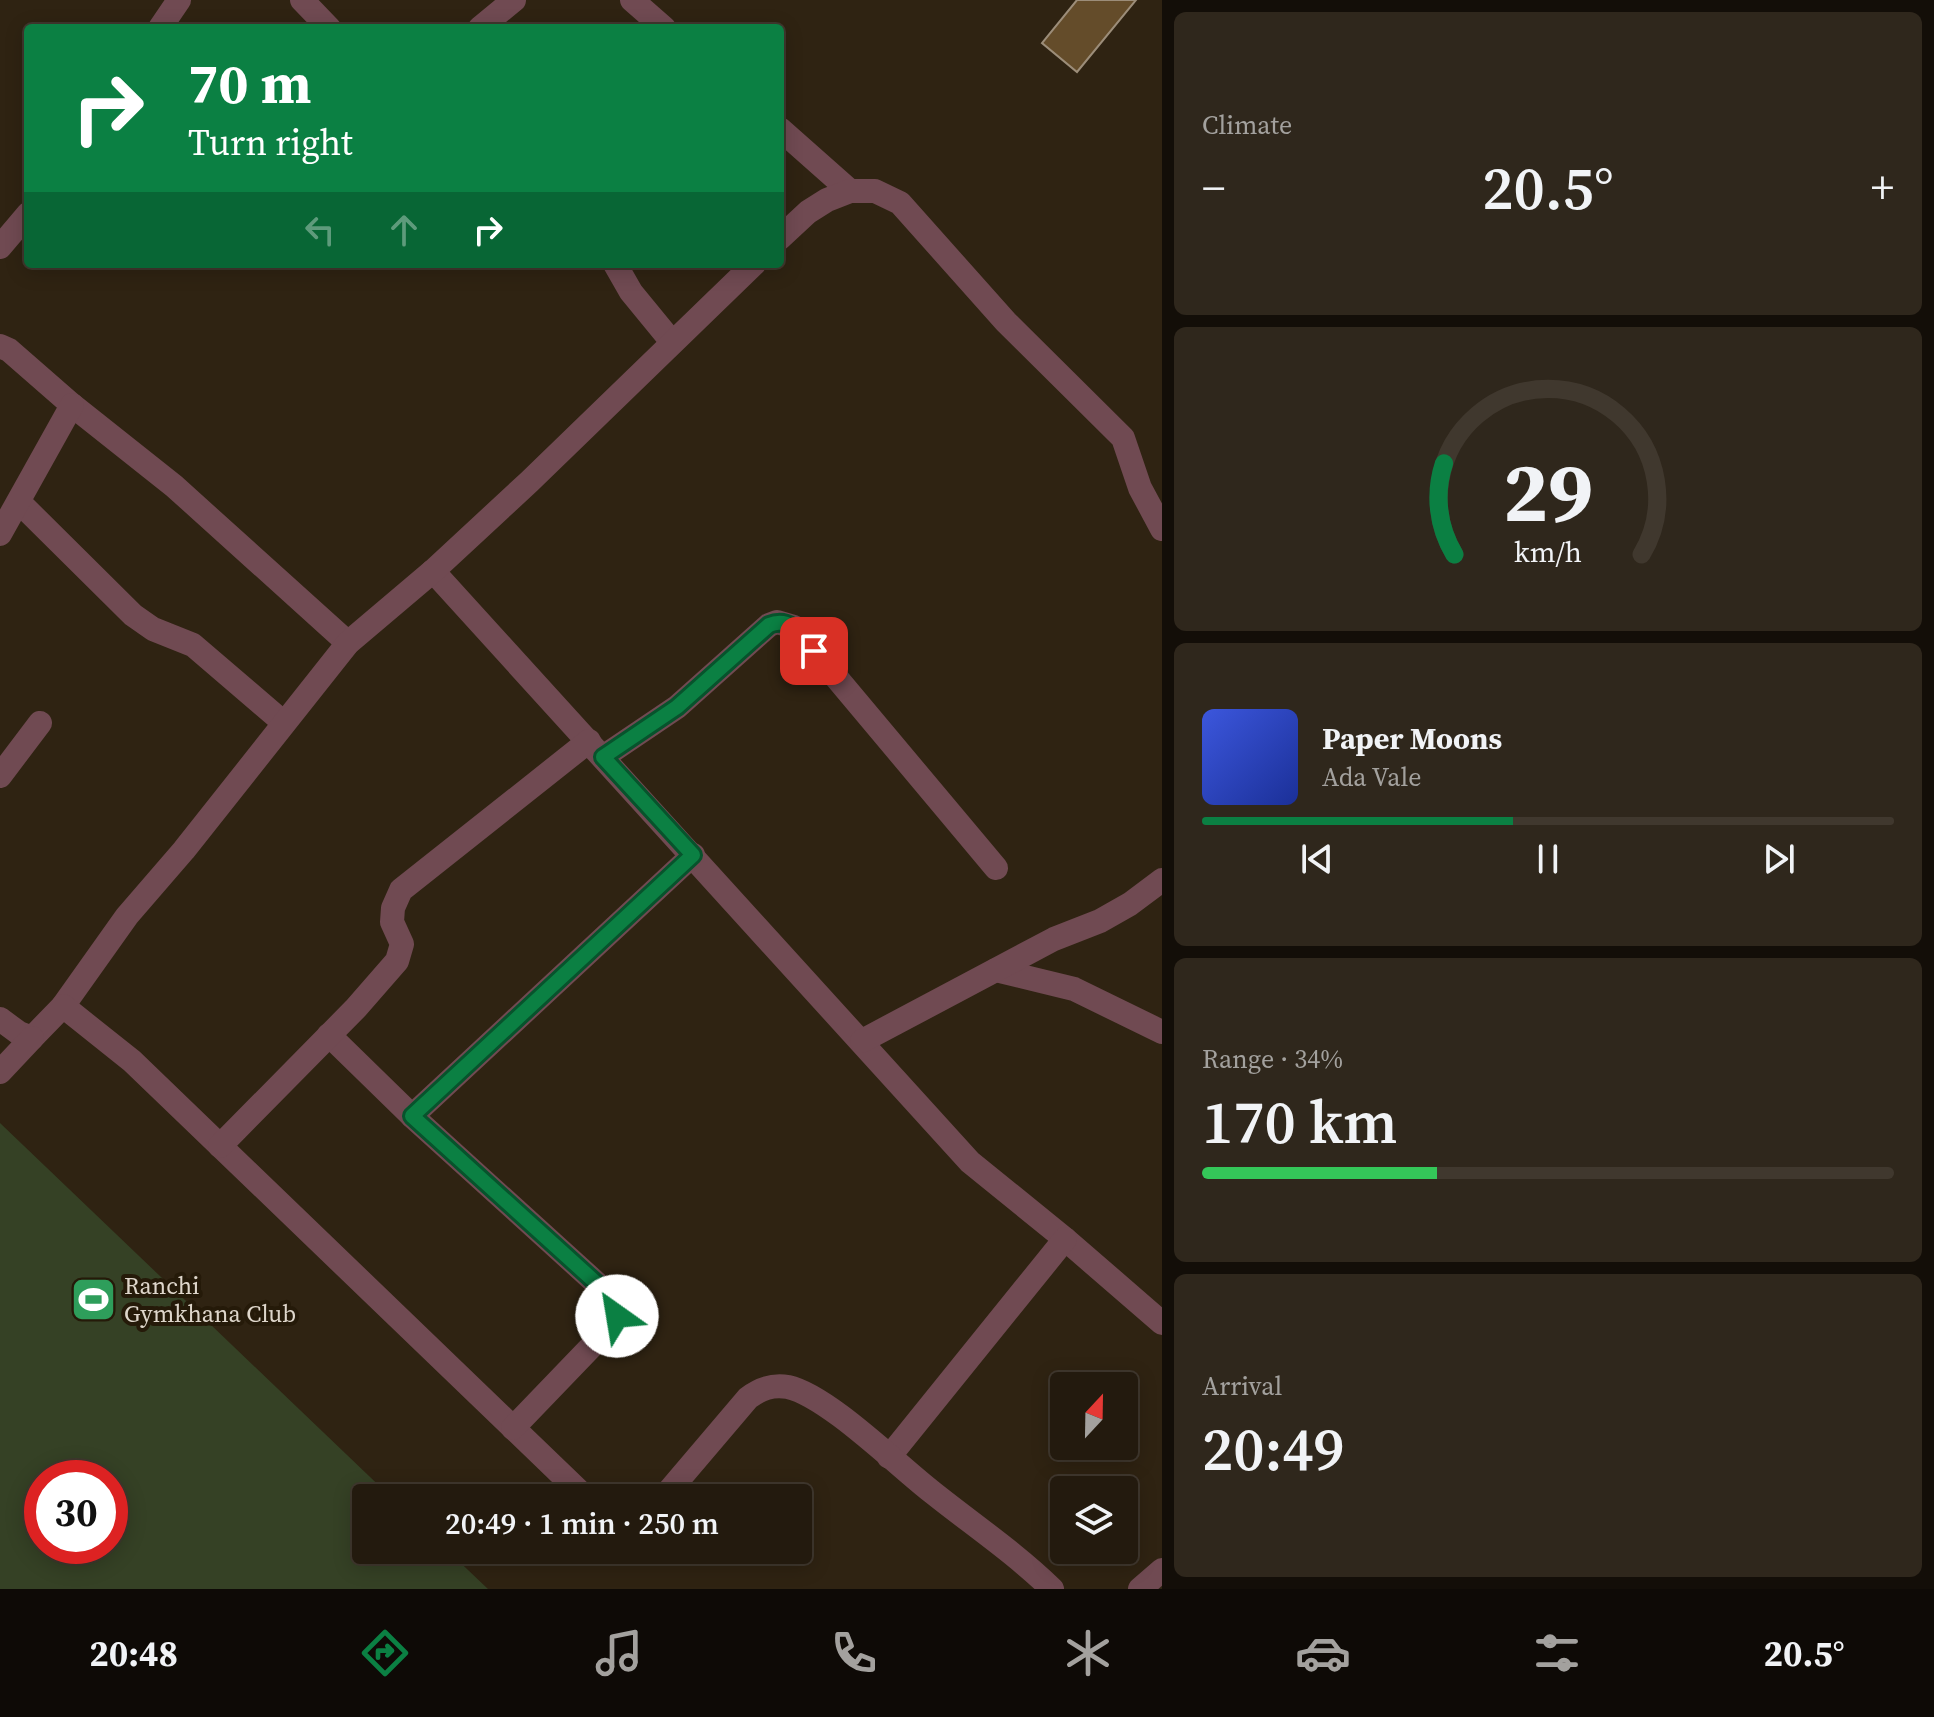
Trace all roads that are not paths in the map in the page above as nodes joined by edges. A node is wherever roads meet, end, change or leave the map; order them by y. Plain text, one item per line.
1 (179, 0) edge
2 (302, 0) edge
3 (632, 0) edge
4 (163, 24) edge
5 (325, 24) edge
6 (659, 24) edge
7 (784, 133) edge
8 (850, 191) junction
9 (24, 219) edge
10 (784, 234) edge
11 (0, 247) edge
12 (617, 268) edge
13 (750, 268) edge
14 (672, 342) junction
15 (0, 346) edge
16 (72, 405) junction
17 (19, 502) junction
18 (1162, 529) edge
19 (0, 534) edge
20 (433, 571) junction
21 (348, 643) junction
22 (40, 723) dead end
23 (284, 723) junction
24 (596, 749) junction
25 (0, 776) edge
26 (693, 855) junction
27 (996, 868) dead end
28 (1162, 880) edge
29 (996, 970) junction
30 (63, 1006) junction
31 (0, 1019) edge
32 (1162, 1032) edge
33 (329, 1035) junction
34 (32, 1038) junction
35 (862, 1041) junction
36 (0, 1072) edge
37 (412, 1116) junction
38 (220, 1146) junction
39 (1065, 1239) junction
40 (1162, 1323) edge
41 (513, 1428) junction
42 (889, 1457) junction
43 (571, 1484) edge
44 (675, 1484) edge
45 (1162, 1570) edge
46 (1052, 1589) edge
47 (1140, 1589) edge

1 - 4 street
2 - 5 street
3 - 6 street
7 - 8 street
8 - 10 street
8 - 18 street
9 - 11 street
12 - 14 street
13 - 14 street
14 - 20 street
15 - 16 street
16 - 17 street
16 - 21 street
17 - 19 street
17 - 23 street
20 - 21 street
20 - 24 street
21 - 23 street
22 - 25 street
23 - 30 street
24 - 26 street
24 - 27 street
24 - 33 street
26 - 35 street
26 - 37 street
28 - 29 street
29 - 32 street
29 - 35 street
30 - 34 street
30 - 38 street
31 - 34 street
33 - 37 street
33 - 38 street
34 - 36 street
35 - 39 street
37 - 41 street
38 - 41 street
39 - 40 street
39 - 42 street
41 - 43 street
42 - 44 street
42 - 46 street
45 - 47 street

